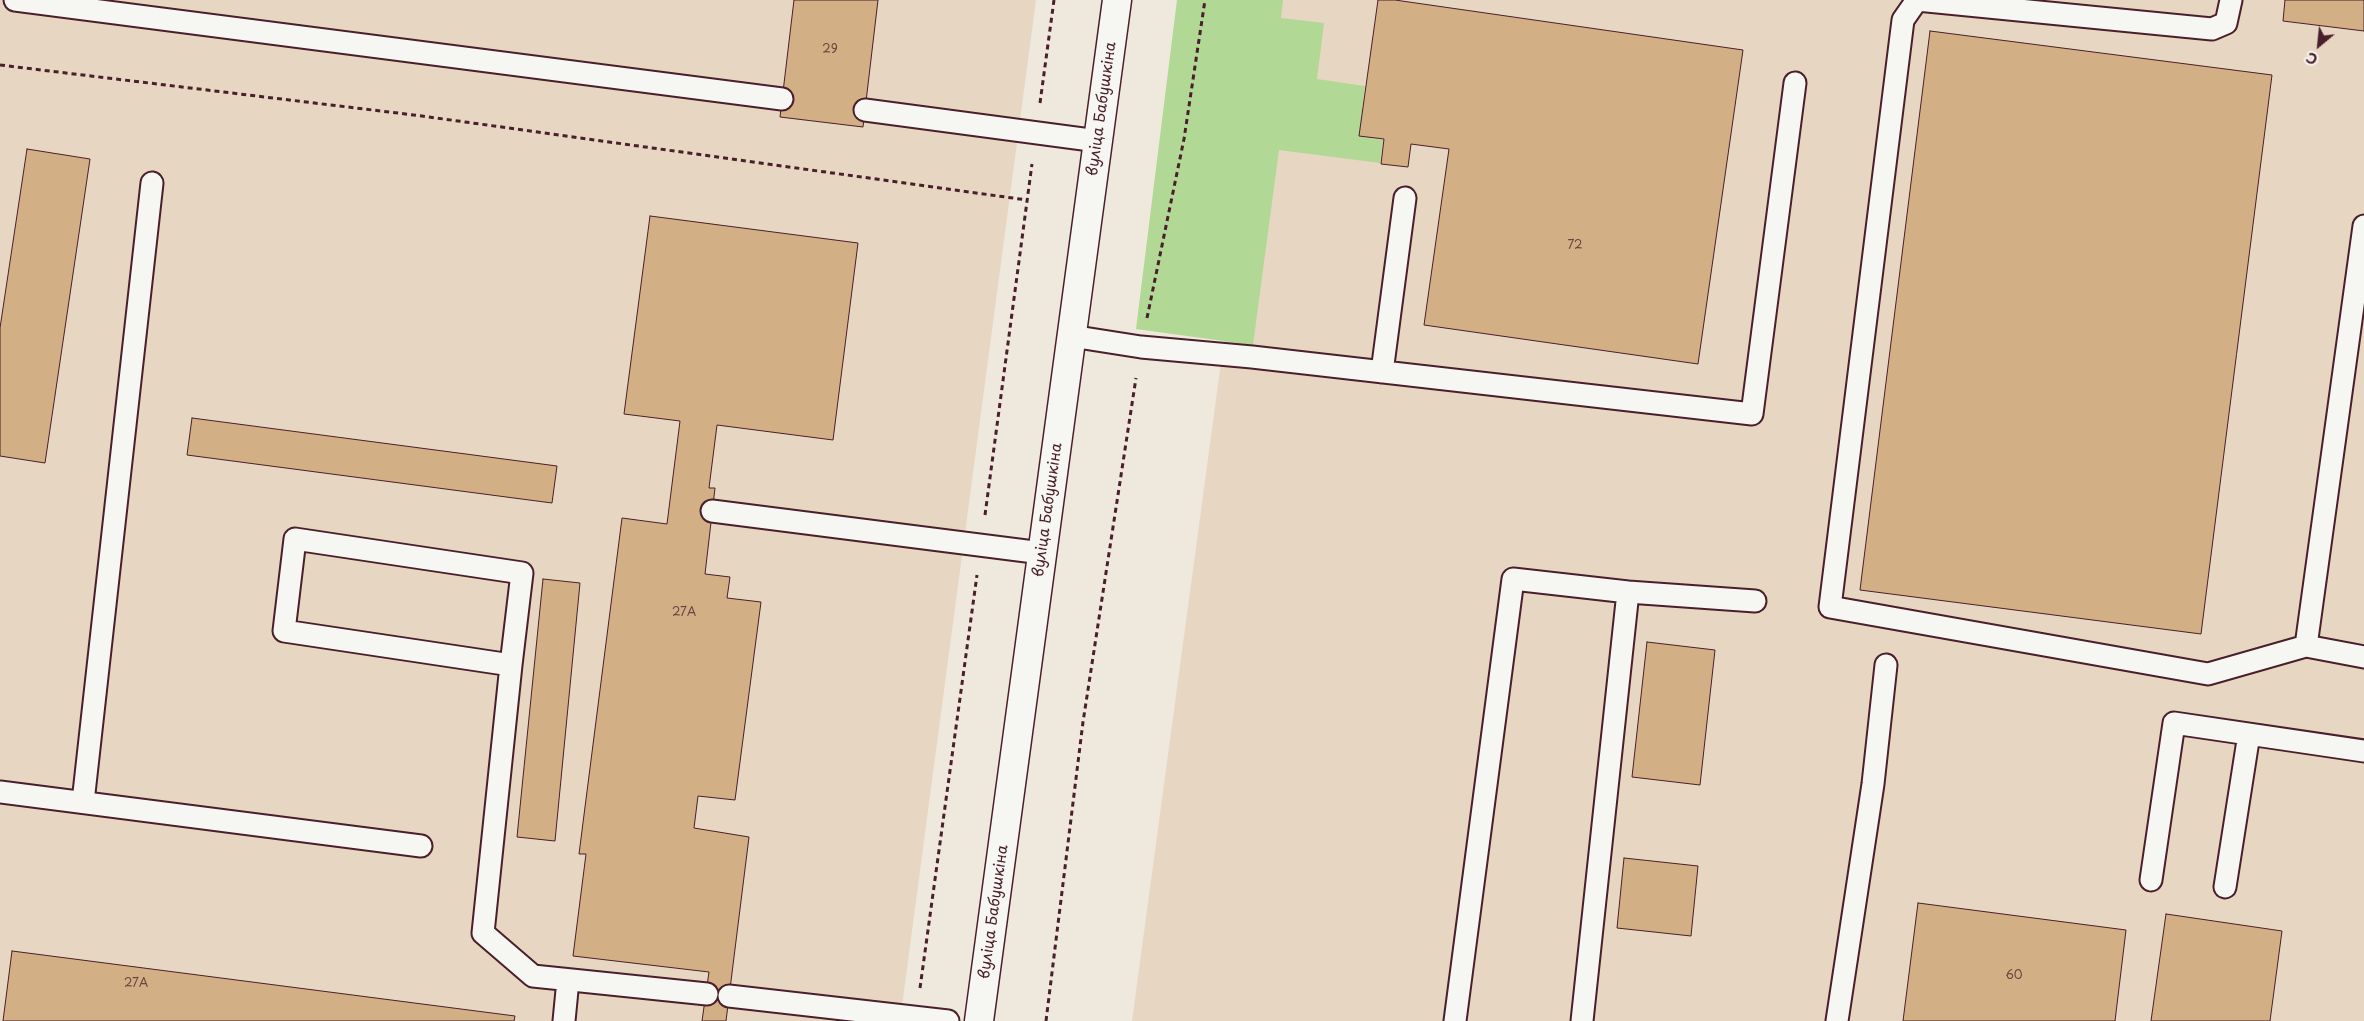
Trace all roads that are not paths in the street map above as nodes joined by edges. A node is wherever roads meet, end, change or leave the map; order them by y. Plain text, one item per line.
1 (15, 0) edge
2 (1117, 0) edge
3 (2231, 0) edge
4 (1795, 83) dead end
5 (782, 99) dead end
6 (865, 110) dead end
7 (1098, 141) junction
8 (152, 183) dead end
9 (1405, 198) dead end
10 (2364, 226) edge
11 (1071, 336) junction
12 (1382, 372) junction
13 (712, 511) dead end
14 (1042, 553) junction
15 (1628, 592) junction
16 (1755, 601) dead end
17 (2306, 646) junction
18 (2364, 657) edge
19 (511, 665) junction
20 (1886, 665) dead end
21 (2249, 734) junction
22 (2364, 751) edge
23 (0, 792) edge
24 (83, 802) junction
25 (421, 846) dead end
26 (2151, 880) dead end
27 (2225, 886) dead end
28 (568, 980) junction
29 (706, 994) dead end
30 (730, 996) dead end
31 (564, 1021) edge
32 (948, 1021) edge
33 (979, 1021) edge
34 (1455, 1021) edge
35 (1582, 1021) edge
36 (1837, 1021) edge

1 - 5 lane
2 - 7 street, вуліца Бабушкіна
3 - 17 lane
4 - 12 lane
6 - 7 lane
7 - 11 street, вуліца Бабушкіна
8 - 24 lane
9 - 12 lane
10 - 17 lane
11 - 12 lane
11 - 14 street, вуліца Бабушкіна
13 - 14 lane
14 - 33 street, вуліца Бабушкіна
15 - 16 lane
15 - 34 lane
15 - 35 lane
17 - 18 lane
19 - 19 lane
19 - 28 lane
20 - 36 lane
21 - 22 lane
21 - 26 lane
21 - 27 lane
23 - 24 lane
24 - 25 lane
28 - 29 lane
28 - 31 lane
30 - 32 lane

